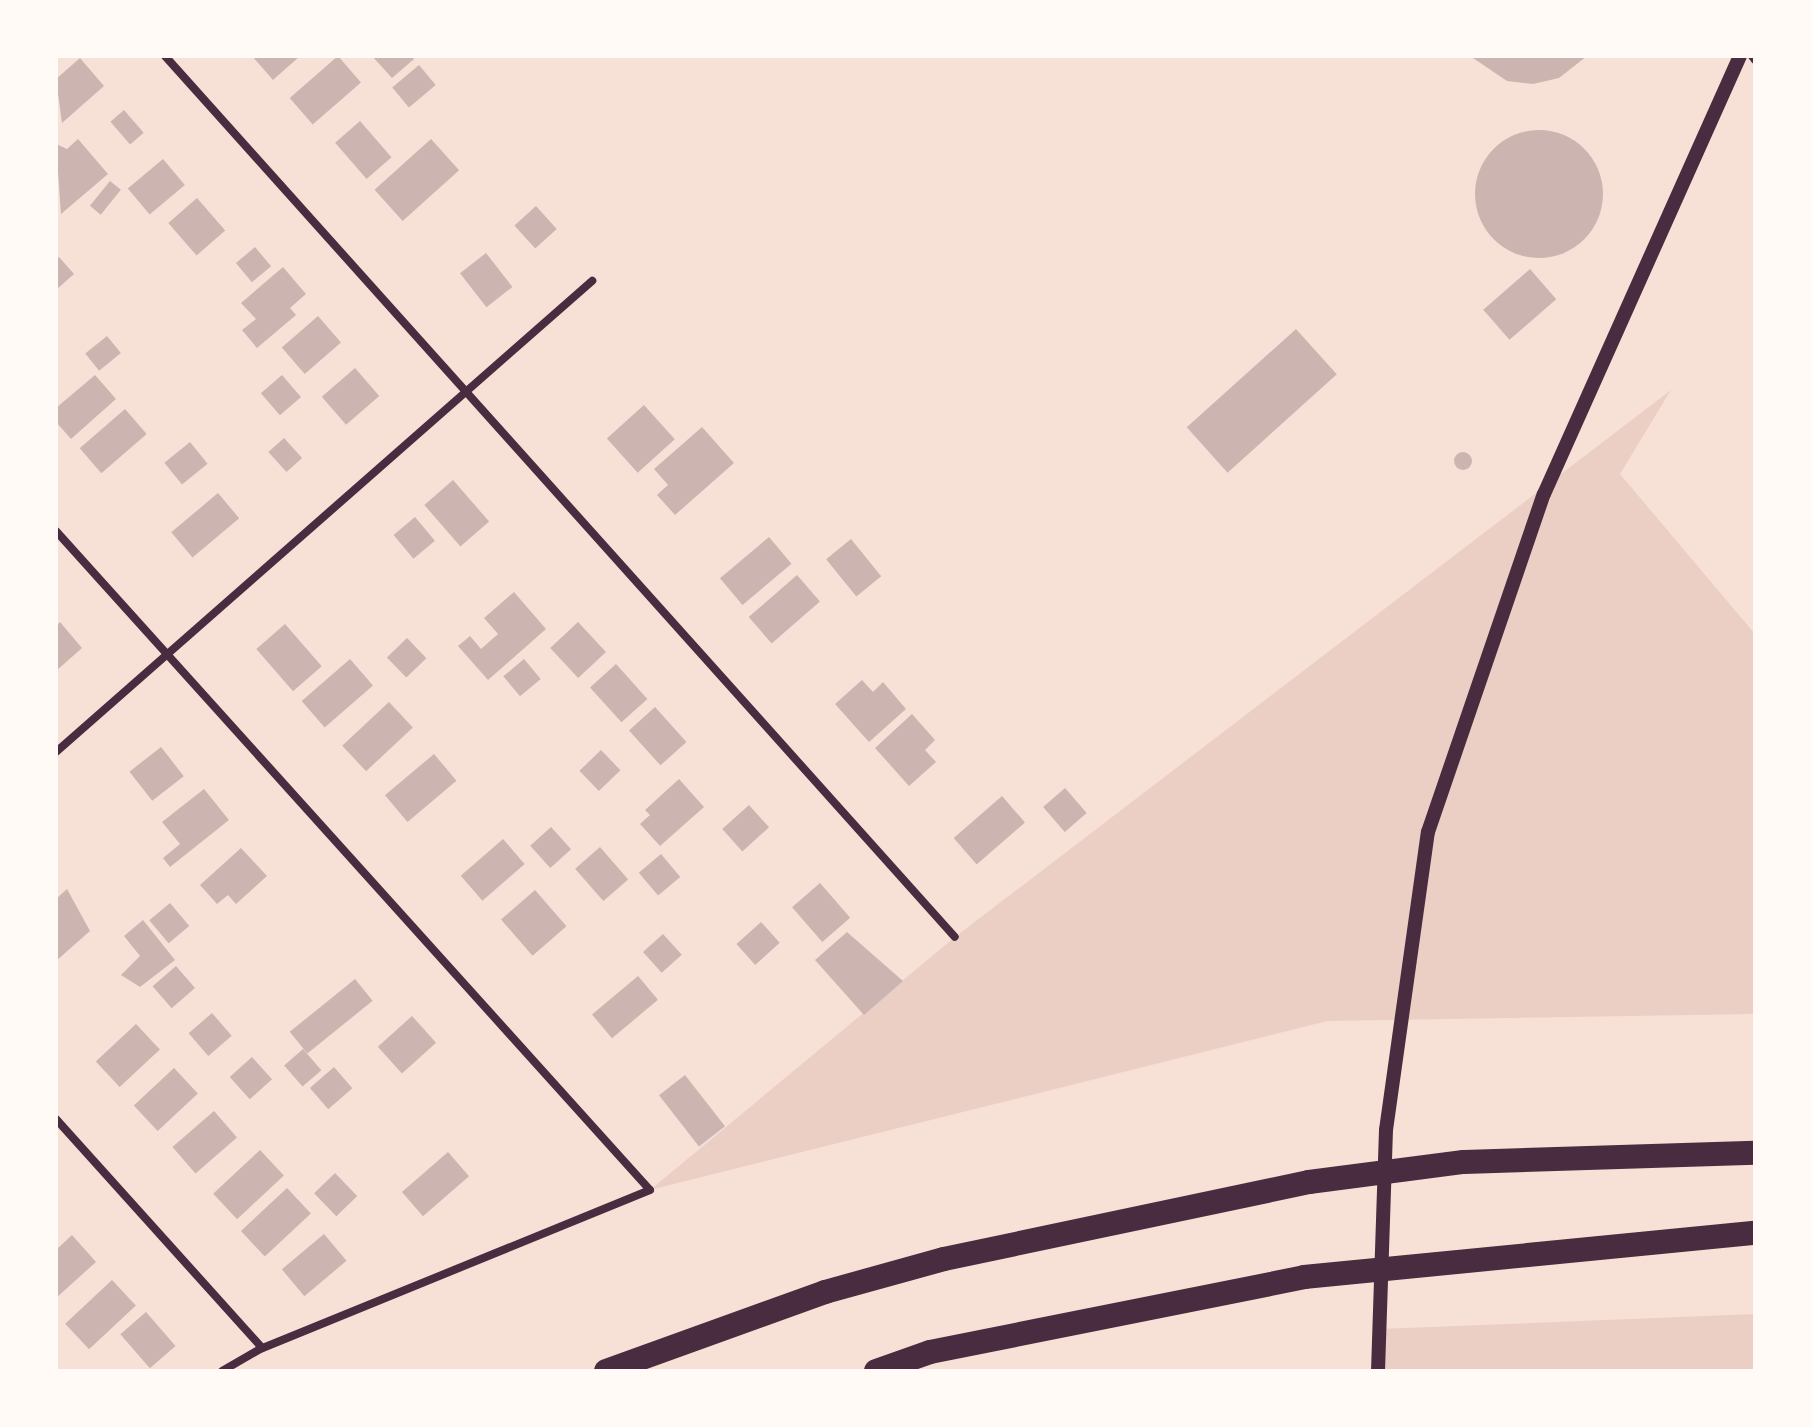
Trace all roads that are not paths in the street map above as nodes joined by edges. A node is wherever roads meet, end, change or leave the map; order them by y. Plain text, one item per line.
1 (165, 56) edge
2 (1740, 56) edge
3 (592, 281) dead end
4 (464, 391) junction
5 (56, 531) edge
6 (165, 656) junction
7 (56, 752) edge
8 (955, 937) dead end
9 (56, 1119) edge
10 (1755, 1153) edge
11 (1755, 1233) edge
12 (262, 1348) junction
13 (222, 1371) edge
14 (606, 1371) edge
15 (876, 1371) edge
16 (1378, 1371) edge

1 - 4 street
2 - 16 street
3 - 4 street
4 - 6 street
4 - 8 street
5 - 6 street
6 - 7 street
6 - 12 street
9 - 12 street
10 - 14 highway
11 - 15 highway
12 - 13 street

